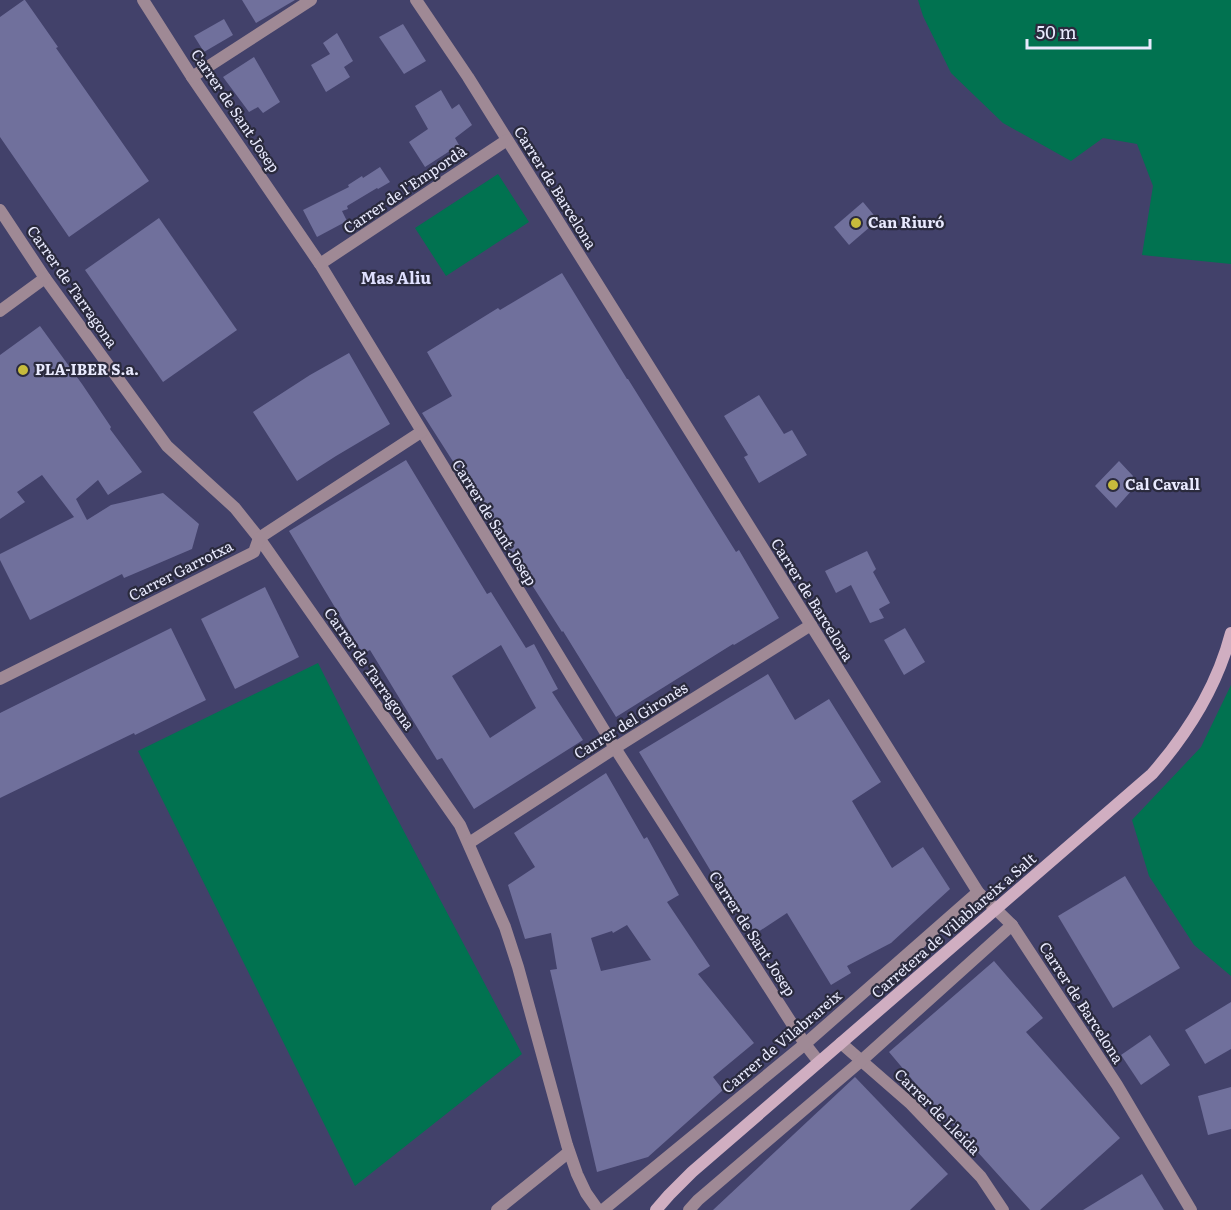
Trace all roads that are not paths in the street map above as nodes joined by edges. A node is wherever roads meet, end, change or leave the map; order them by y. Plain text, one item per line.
1 (143, 0) edge
2 (311, 0) edge
3 (416, 0) edge
4 (192, 77) junction
5 (507, 140) junction
6 (0, 210) edge
7 (320, 264) junction
8 (45, 278) junction
9 (0, 311) edge
10 (421, 432) junction
11 (259, 538) junction
12 (811, 625) junction
13 (1231, 633) edge
14 (0, 679) edge
15 (615, 748) junction
16 (469, 843) junction
17 (978, 892) junction
18 (995, 910) junction
19 (1012, 925) junction
20 (842, 1043) junction
21 (805, 1044) junction
22 (861, 1061) junction
23 (819, 1062) junction
24 (569, 1152) junction
25 (497, 1210) edge
26 (598, 1210) edge
27 (603, 1210) edge
28 (656, 1210) edge
29 (689, 1210) edge
30 (1004, 1210) edge
31 (1191, 1210) edge

1 - 4 street, Carrer de Sant Josep
2 - 4 street
3 - 5 street, Carrer de Barcelona
4 - 7 street, Carrer de Sant Josep
5 - 7 street, Carrer de l'Empordà
5 - 12 street, Carrer de Barcelona
6 - 8 street, Carrer de Tarragona
7 - 10 street, Carrer de Sant Josep
8 - 9 street
8 - 11 street, Carrer de Tarragona
10 - 11 street, Carrer Garrotxa
10 - 15 street, Carrer de Sant Josep
11 - 14 street, Carrer Garrotxa
11 - 16 street, Carrer de Tarragona
12 - 15 street, Carrer del Gironès
12 - 17 street, Carrer de Barcelona
13 - 18 street, Carretera de Vilablareix a Salt
15 - 16 street, Carrer del Gironès
15 - 21 street, Carrer de Sant Josep
16 - 24 street, Carrer de Tarragona
17 - 18 street, Carrer de Barcelona
17 - 21 street, Carrer de Vilabrareix
18 - 19 street, Carrer de Barcelona
18 - 20 street, Carretera de Vilablareix a Salt
19 - 22 street
19 - 31 street, Carrer de Barcelona
20 - 22 street, Carrer de Lleida
20 - 23 street, Carretera de Vilablareix a Salt
21 - 23 street, Carrer de Sant Josep
21 - 27 street, Carrer de Vilabrareix
22 - 29 street
22 - 30 street, Carrer de Lleida
23 - 28 street, Carretera de Vilablareix a Salt
24 - 25 street
24 - 26 street, Carrer de Tarragona

